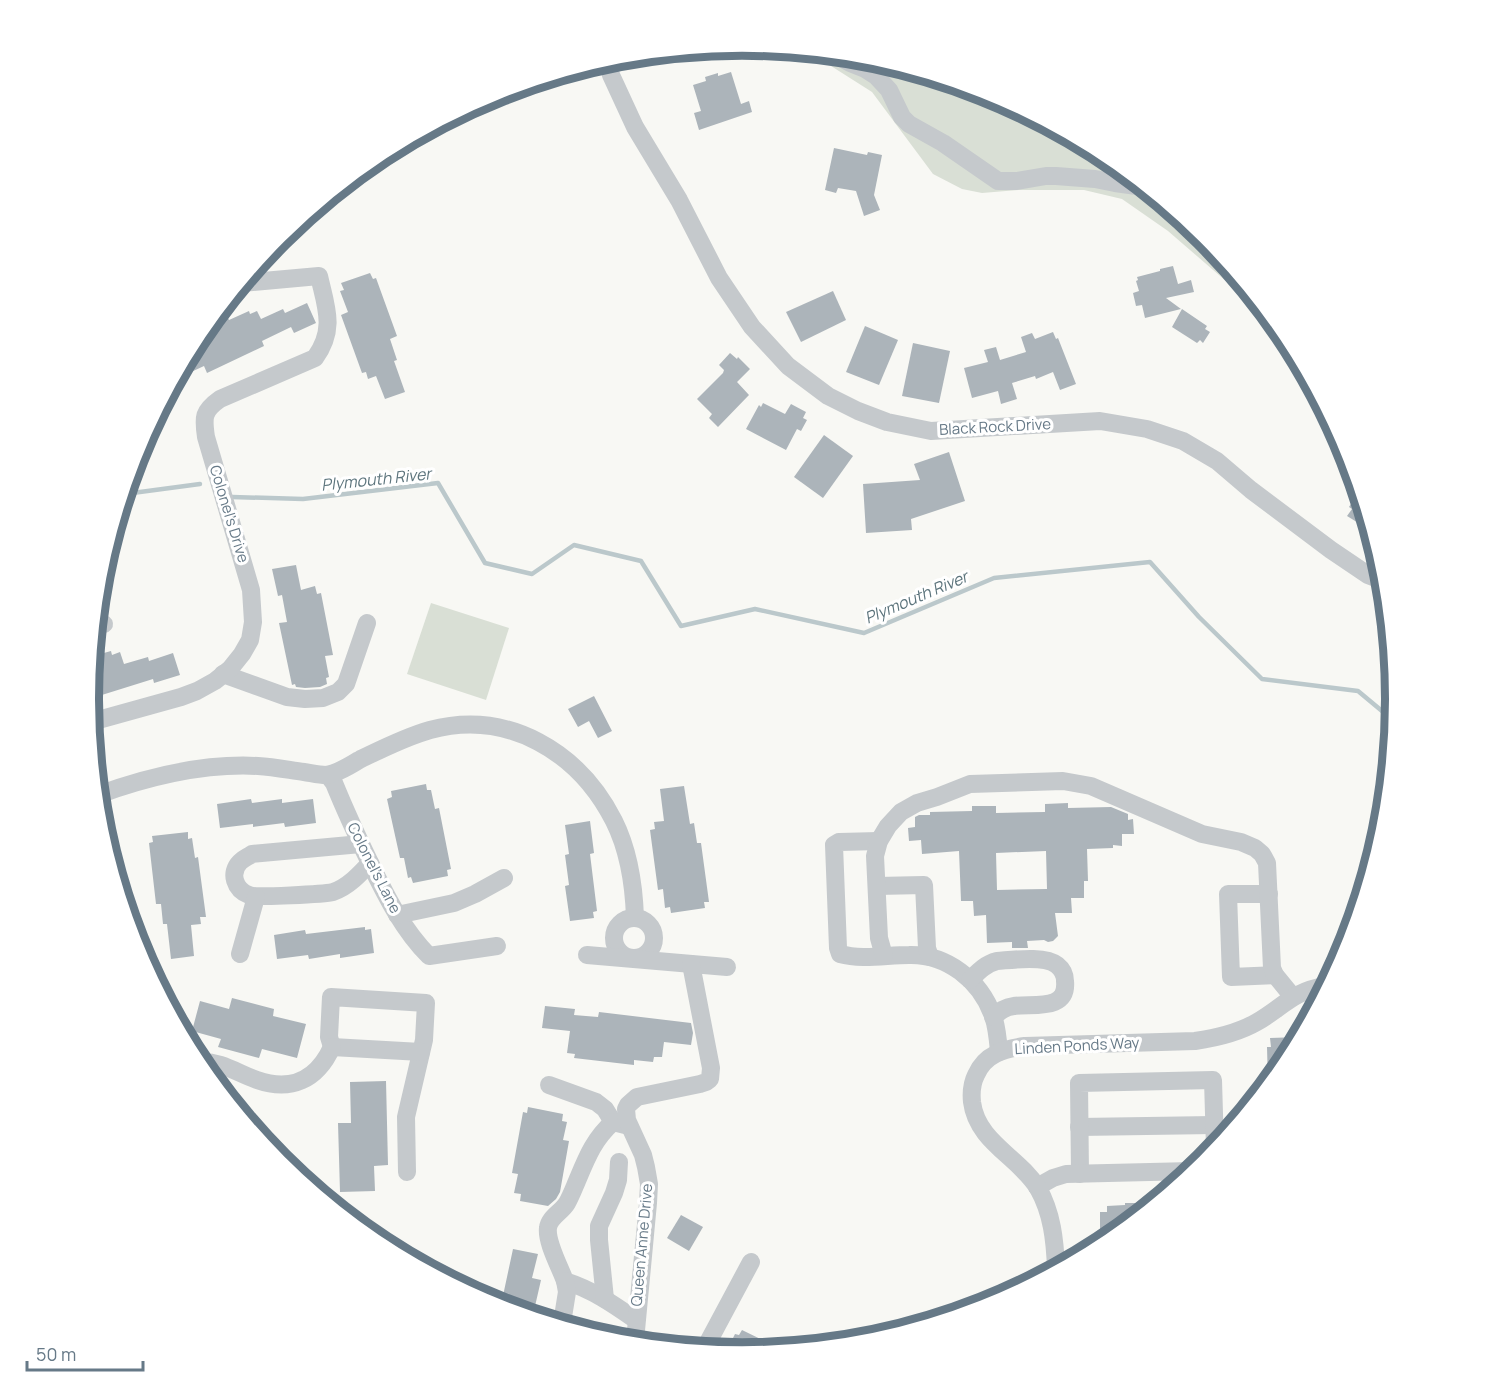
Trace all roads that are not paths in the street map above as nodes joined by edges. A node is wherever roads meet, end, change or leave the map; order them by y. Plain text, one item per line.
1 (859, 66) edge
2 (610, 70) edge
3 (1130, 185) edge
4 (253, 282) edge
5 (1374, 576) edge
6 (367, 623) dead end
7 (223, 674) junction
8 (100, 720) edge
9 (328, 775) junction
10 (107, 792) edge
11 (879, 841) junction
12 (361, 844) junction
13 (370, 863) junction
14 (504, 878) dead end
15 (877, 886) junction
16 (1269, 894) junction
17 (256, 897) junction
18 (397, 915) junction
19 (635, 918) junction
20 (497, 946) dead end
21 (240, 954) dead end
22 (587, 955) dead end
23 (884, 956) junction
24 (930, 957) junction
25 (632, 959) junction
26 (691, 964) junction
27 (728, 967) dead end
28 (1275, 975) junction
29 (970, 980) junction
30 (1317, 987) edge
31 (1293, 998) junction
32 (993, 1017) junction
33 (332, 1047) junction
34 (421, 1052) junction
35 (999, 1052) junction
36 (212, 1062) edge
37 (549, 1086) dead end
38 (621, 1124) junction
39 (1214, 1125) junction
40 (1079, 1127) junction
41 (1214, 1134) edge
42 (593, 1146) junction
43 (619, 1162) junction
44 (646, 1167) junction
45 (1177, 1171) edge
46 (407, 1172) dead end
47 (1080, 1174) junction
48 (1037, 1187) junction
49 (1056, 1260) edge
50 (750, 1263) dead end
51 (565, 1281) junction
52 (605, 1299) junction
53 (563, 1316) edge
54 (636, 1320) junction
55 (635, 1332) edge
56 (709, 1340) edge

1 - 3 street
2 - 5 street, Black Rock Drive
4 - 7 street, Colonel's Drive
6 - 7 street
7 - 8 street, Colonel's Drive
9 - 10 street
9 - 12 street, Colonel's Lane
9 - 19 street
11 - 15 street
11 - 16 street
11 - 23 street
12 - 13 street, Colonel's Lane
12 - 17 street
13 - 17 street
13 - 18 street, Colonel's Lane
14 - 18 street
15 - 23 street
15 - 24 street
16 - 28 street
16 - 28 street
17 - 21 street
18 - 20 street, Colonel's Lane
19 - 25 street
19 - 25 street
22 - 25 street
23 - 24 street
24 - 29 street
25 - 26 street
26 - 27 street
26 - 38 street
28 - 31 street
29 - 32 street
29 - 32 street
30 - 31 street, Linden Ponds Way
31 - 35 street, Linden Ponds Way
32 - 35 street
33 - 34 street
33 - 34 street
33 - 36 street
34 - 46 street
35 - 48 street, Linden Ponds Way
37 - 38 street, Queen Anne Drive
38 - 42 street
38 - 44 street, Queen Anne Drive
39 - 40 street
39 - 40 street
39 - 41 street
40 - 47 street
42 - 43 street
42 - 51 street
43 - 44 street
43 - 52 street
44 - 54 street, Queen Anne Drive
45 - 47 street
47 - 48 street
48 - 49 street, Linden Ponds Way
50 - 56 street
51 - 52 street
51 - 53 street
52 - 54 street
54 - 55 street, Queen Anne Drive

